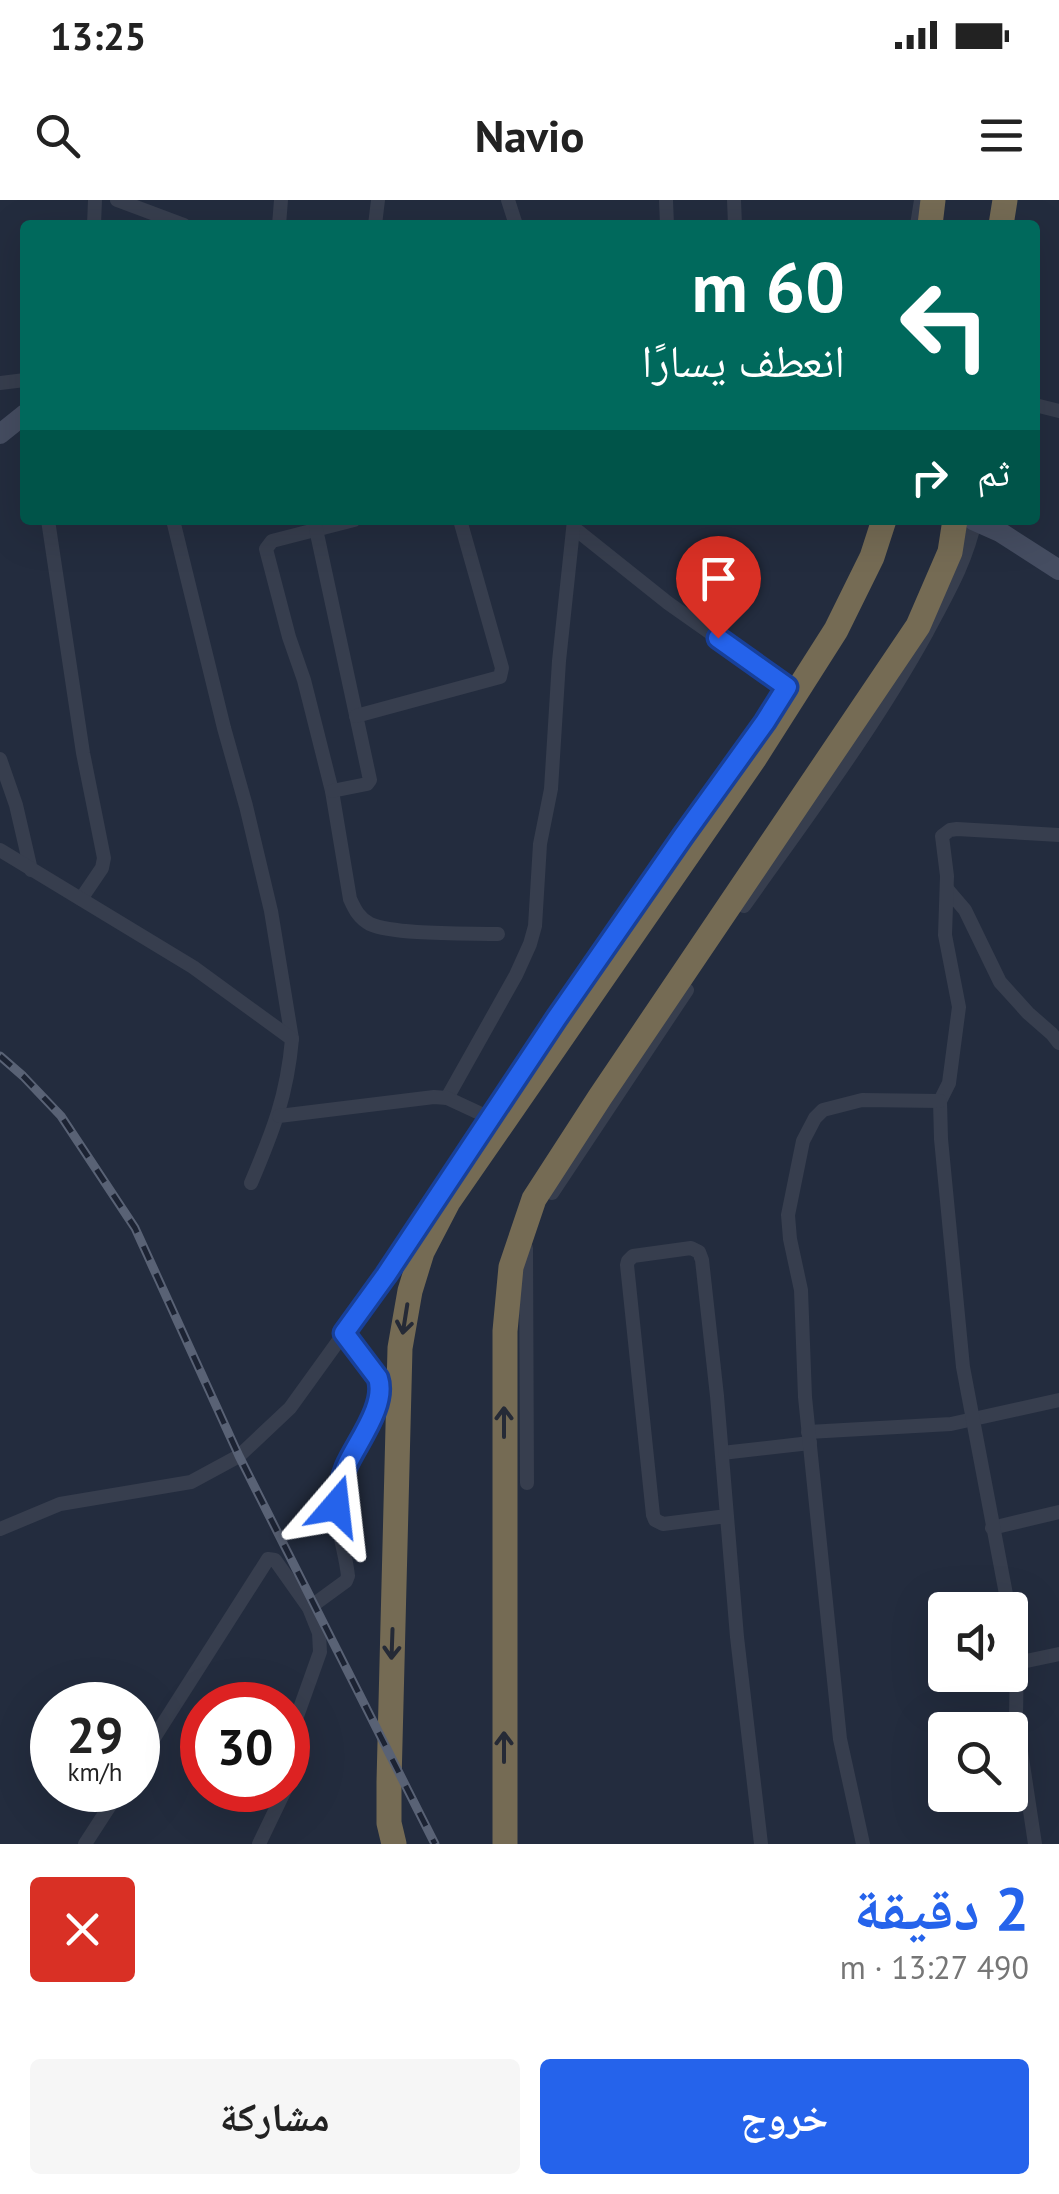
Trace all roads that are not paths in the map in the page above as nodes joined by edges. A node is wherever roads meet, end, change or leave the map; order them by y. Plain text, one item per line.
1 (117, 200) edge
2 (155, 207) edge
3 (20, 418) edge
4 (0, 434) edge
5 (49, 525) edge
6 (174, 525) edge
7 (333, 525) edge
8 (461, 525) edge
9 (574, 525) edge
10 (575, 525) edge
11 (872, 525) edge
12 (882, 525) edge
13 (954, 525) edge
14 (973, 525) edge
15 (985, 525) edge
16 (316, 529) junction
17 (1059, 570) edge
18 (787, 687) junction
19 (356, 716) junction
20 (0, 759) edge
21 (332, 791) junction
22 (1059, 836) edge
23 (0, 850) edge
24 (30, 870) junction
25 (947, 889) junction
26 (81, 899) junction
27 (498, 934) dead end
28 (292, 1038) junction
29 (1059, 1043) edge
30 (447, 1098) junction
31 (940, 1102) junction
32 (279, 1116) junction
33 (490, 1118) junction
34 (251, 1184) dead end
35 (344, 1333) junction
36 (1059, 1400) edge
37 (972, 1421) junction
38 (809, 1438) junction
39 (722, 1453) junction
40 (527, 1482) dead end
41 (1059, 1512) edge
42 (727, 1516) junction
43 (992, 1528) junction
44 (0, 1529) edge
45 (1005, 1592) edge
46 (309, 1608) junction
47 (1058, 1656) edge
48 (1028, 1661) edge
49 (308, 1682) edge
50 (1016, 1692) edge
51 (160, 1728) edge
52 (106, 1812) edge
53 (274, 1812) edge
54 (85, 1844) edge
55 (259, 1844) edge
56 (394, 1844) edge
57 (505, 1844) edge
58 (761, 1844) edge
59 (863, 1844) edge
60 (1035, 1844) edge

1 - 2 street
3 - 4 main road
5 - 26 street
6 - 28 street
7 - 16 street
8 - 19 street
9 - 30 street
10 - 18 street
11 - 18 street
12 -> 56 highway
57 -> 13 highway
14 - 40 street
15 - 17 main road
16 - 19 street
16 - 21 street
18 - 33 street
19 - 21 street
20 - 24 street
21 - 27 street
22 - 25 street
23 - 24 street
24 - 26 street
25 - 29 street
25 - 31 street
26 - 28 street
28 - 32 street
30 - 32 street
30 - 33 street
31 - 37 street
31 - 38 street
32 - 34 street
33 - 35 street
35 - 44 street
35 - 46 street
36 - 37 street
37 - 38 street
37 - 43 street
38 - 39 street
38 - 59 street
39 - 42 street
39 - 42 street
41 - 43 street
42 - 58 street
43 - 45 street
46 - 49 street
46 - 51 street
47 - 48 street
50 - 60 street
52 - 54 street
53 - 55 street

